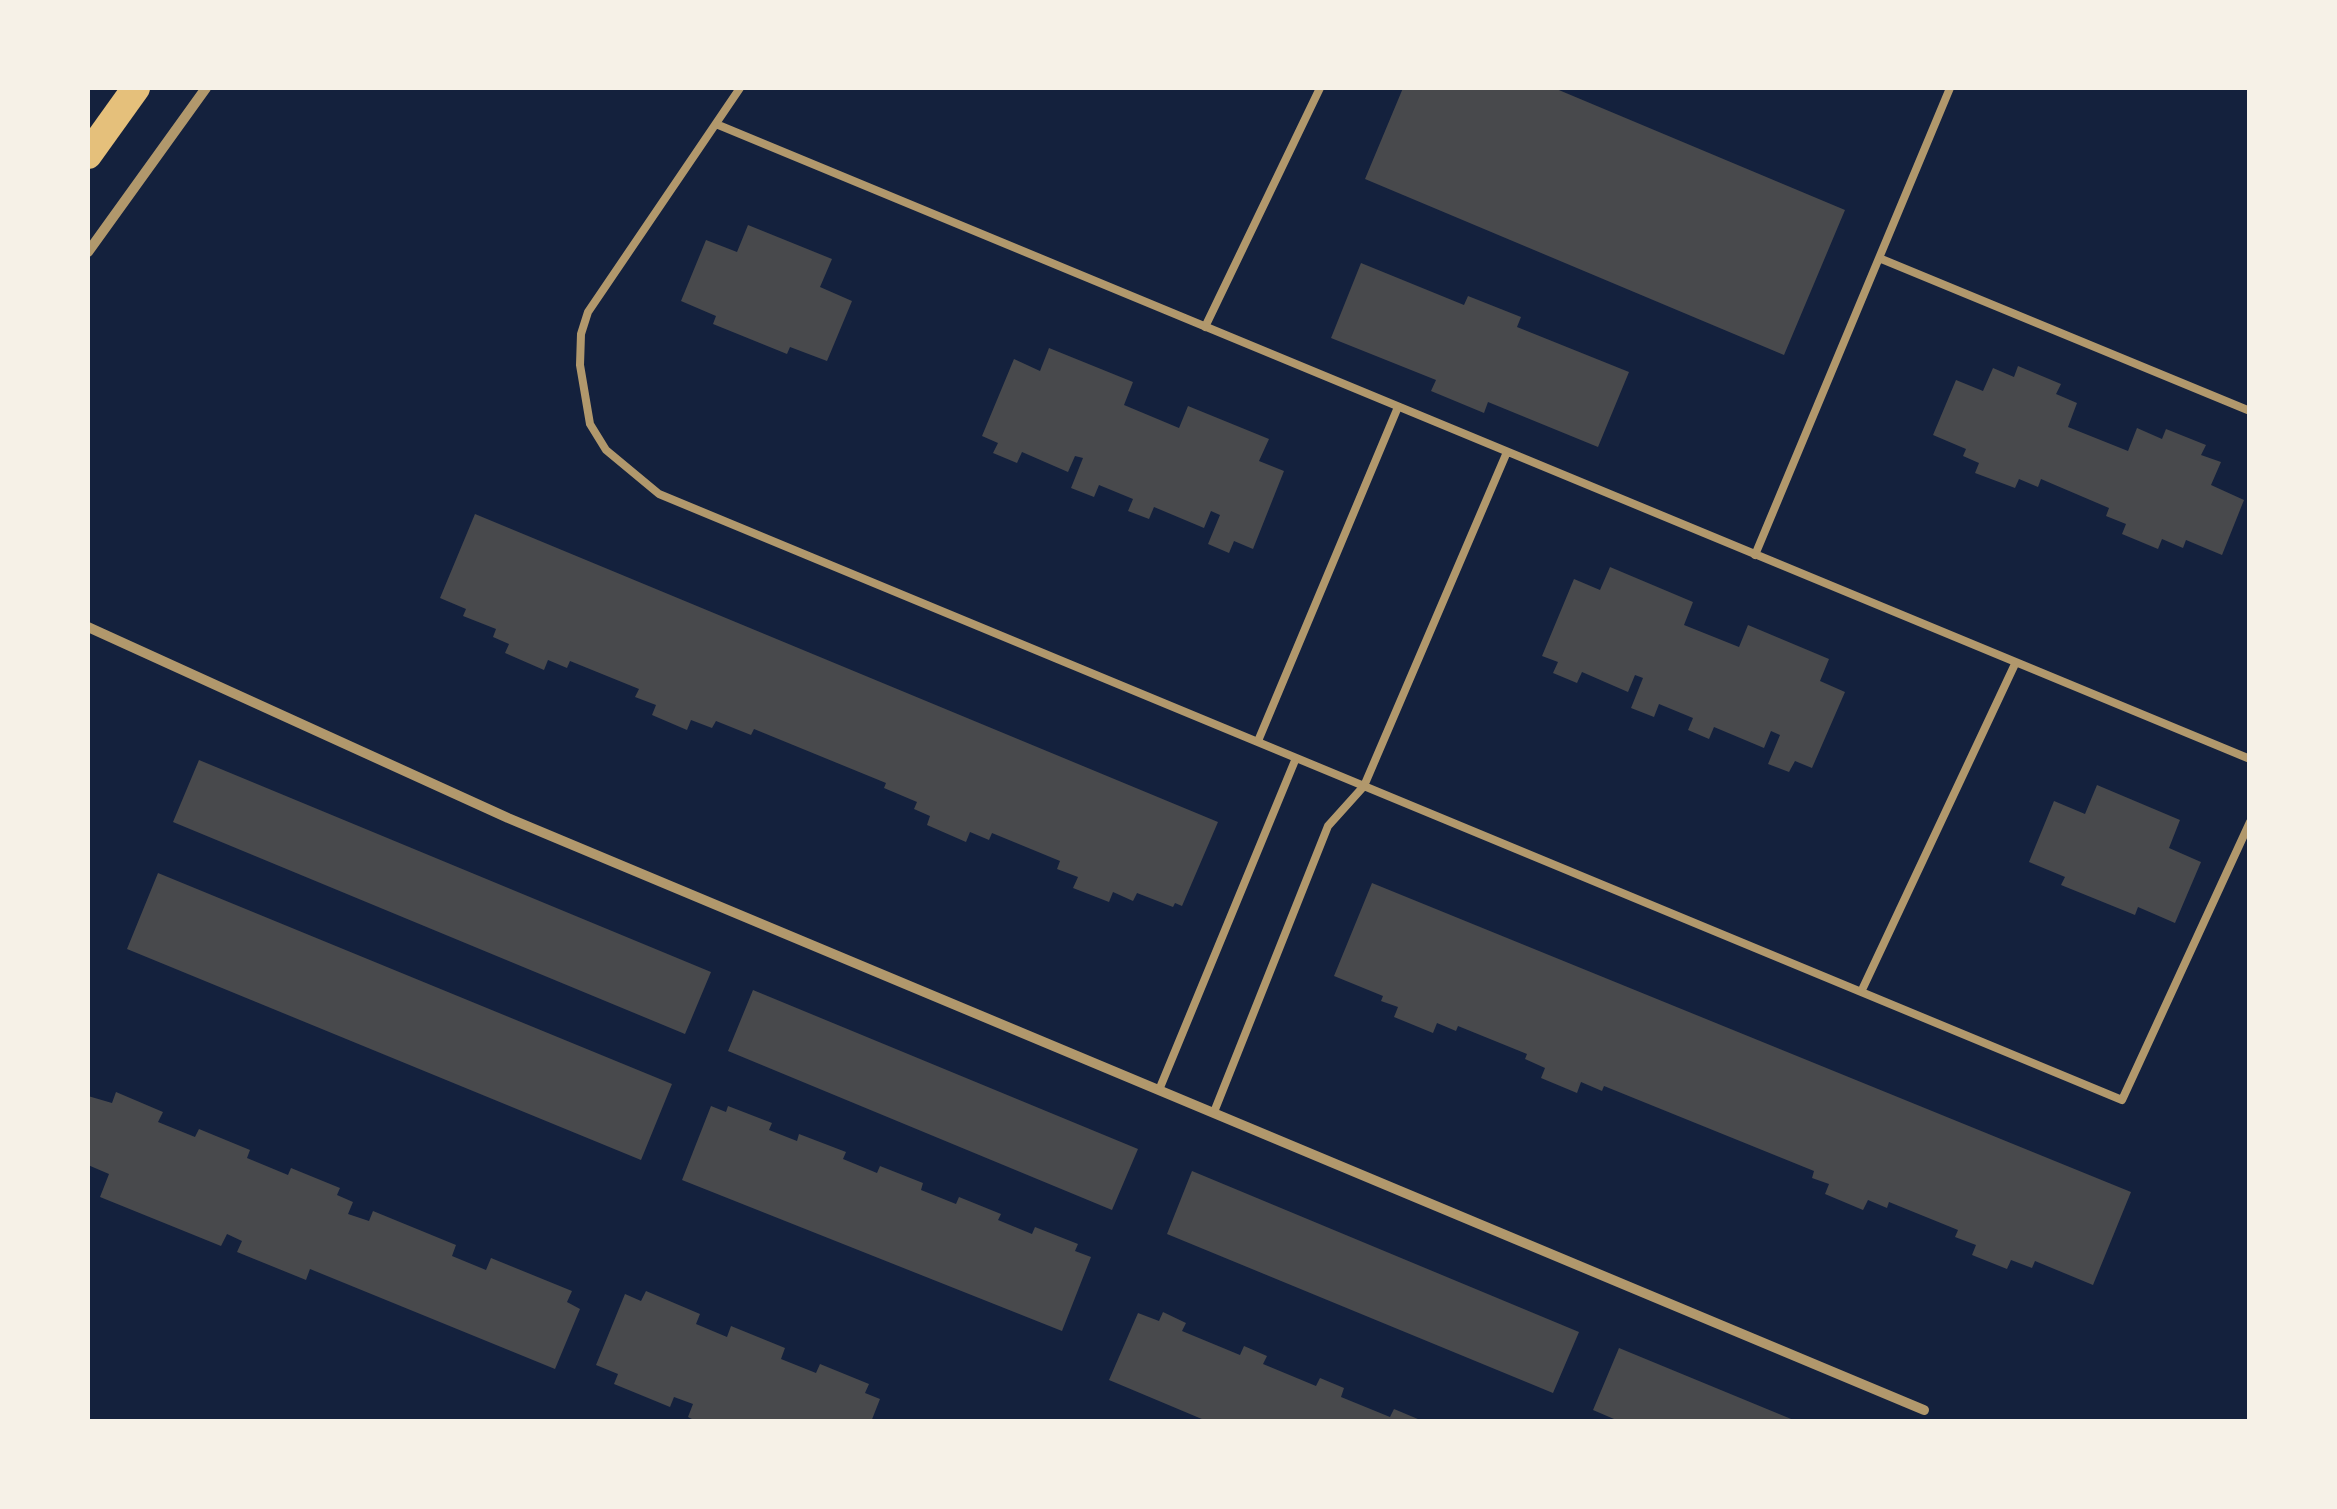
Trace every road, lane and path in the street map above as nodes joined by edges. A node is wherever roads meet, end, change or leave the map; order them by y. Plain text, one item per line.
1 (136, 88) edge
2 (206, 88) edge
3 (740, 88) edge
4 (1320, 88) edge
5 (1950, 88) edge
6 (716, 124) junction
7 (88, 155) edge
8 (88, 252) edge
9 (1879, 258) junction
10 (1205, 327) junction
11 (1398, 407) junction
12 (2250, 411) edge
13 (1507, 452) junction
14 (1755, 555) junction
15 (88, 627) edge
16 (2016, 664) junction
17 (1258, 741) junction
18 (1296, 758) junction
19 (2250, 760) edge
20 (1364, 786) junction
21 (2250, 822) edge
22 (1861, 992) junction
23 (1159, 1090) junction
24 (1214, 1112) junction
25 (1924, 1410) dead end

1 - 7 highway
2 - 8 street
3 - 6 lane
4 - 10 lane
5 - 9 lane
6 - 10 lane
6 - 17 lane
9 - 12 lane
9 - 14 lane
10 - 11 lane
11 - 13 lane
11 - 17 lane
13 - 14 lane
13 - 20 lane
14 - 16 lane
15 - 23 street
16 - 19 lane
16 - 22 lane
17 - 18 lane
18 - 20 lane
18 - 23 lane
20 - 22 lane
20 - 24 lane
21 - 22 lane
23 - 24 street
24 - 25 street

